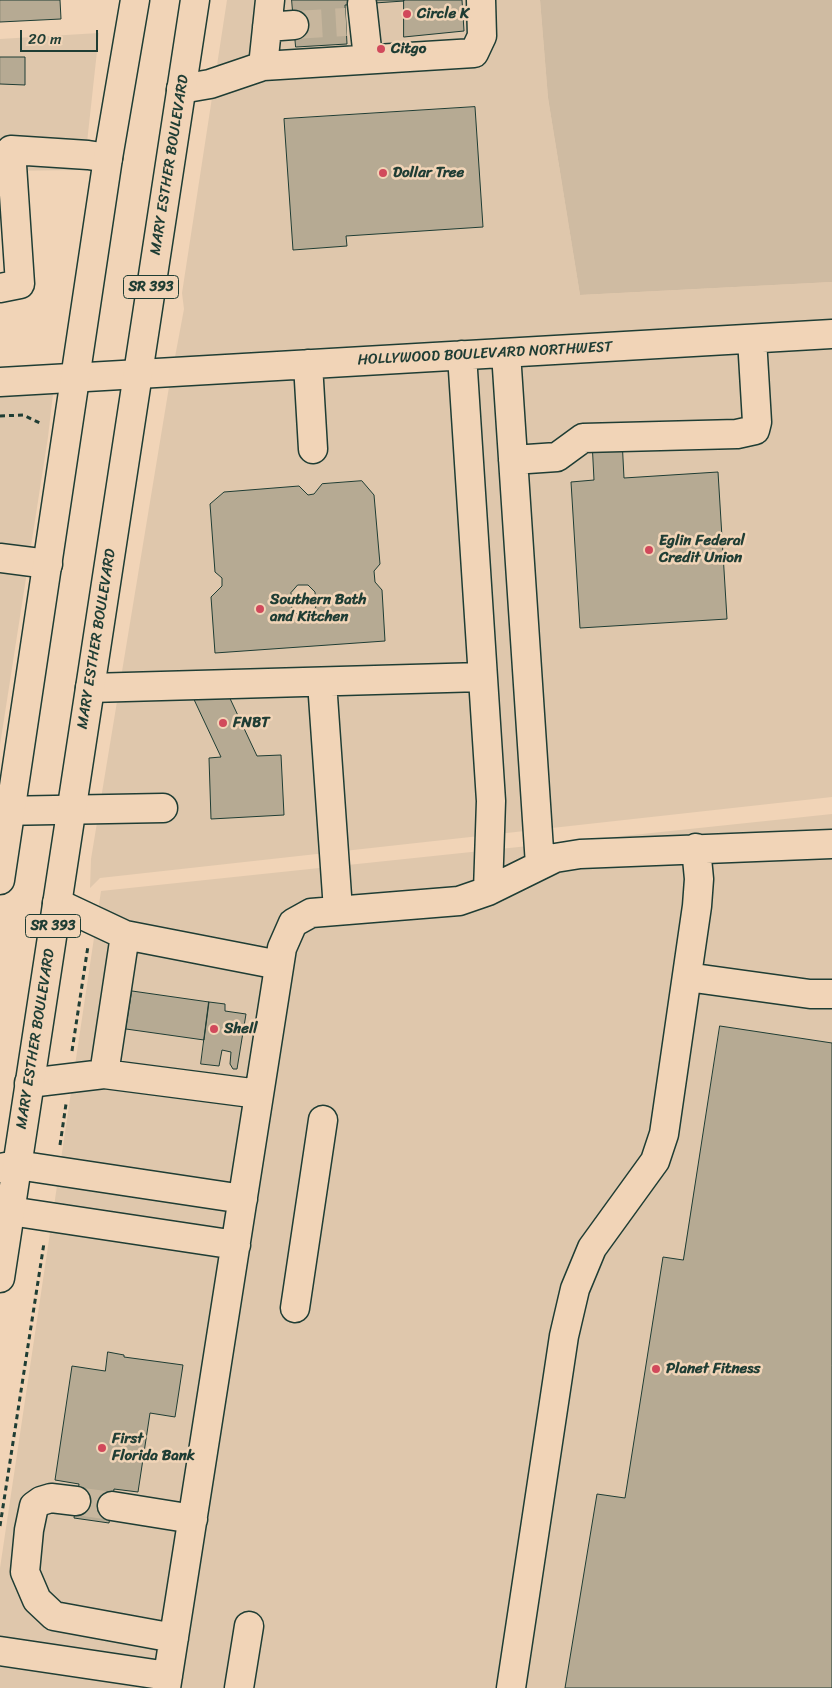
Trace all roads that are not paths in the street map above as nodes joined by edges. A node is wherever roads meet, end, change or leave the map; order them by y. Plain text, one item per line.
1 (135, 0) edge
2 (195, 0) edge
3 (270, 0) edge
4 (482, 0) edge
5 (357, 15) dead end
6 (294, 25) tunnel mouth
7 (267, 27) junction
8 (368, 58) junction
9 (264, 66) junction
10 (181, 90) junction
11 (5, 151) edge
12 (108, 158) junction
13 (8, 211) edge
14 (9, 240) edge
15 (0, 288) edge
16 (832, 334) edge
17 (752, 339) junction
18 (506, 353) junction
19 (462, 356) junction
20 (308, 364) junction
21 (137, 374) junction
22 (75, 378) junction
23 (0, 382) edge
24 (313, 449) dead end
25 (513, 460) junction
26 (0, 558) edge
27 (48, 564) junction
28 (482, 678) junction
29 (322, 682) junction
30 (90, 688) junction
31 (163, 808) dead end
32 (5, 811) edge
33 (71, 811) junction
34 (832, 844) edge
35 (696, 848) junction
36 (540, 865) junction
37 (0, 880) edge
38 (488, 891) junction
39 (57, 903) junction
40 (338, 910) junction
41 (125, 936) junction
42 (280, 965) junction
43 (686, 978) junction
44 (832, 994) edge
45 (104, 1074) junction
46 (30, 1083) junction
47 (259, 1094) junction
48 (323, 1120) dead end
49 (9, 1167) edge
50 (243, 1199) junction
51 (5, 1208) edge
52 (236, 1245) junction
53 (0, 1278) edge
54 (295, 1308) dead end
55 (76, 1501) tunnel mouth
56 (112, 1506) tunnel mouth
57 (193, 1519) junction
58 (249, 1626) dead end
59 (174, 1638) junction
60 (0, 1651) edge
61 (167, 1682) edge
62 (239, 1688) edge
63 (511, 1688) edge

1 - 12 main road
2 - 10 main road, MARY ESTHER BOULEVARD / SR 393
3 - 7 main road
4 - 8 main road
5 - 8 main road
6 - 7 main road
7 - 9 main road
8 - 9 main road
9 - 10 main road
10 - 21 main road, MARY ESTHER BOULEVARD / SR 393
11 - 12 main road
11 - 13 main road
12 - 22 main road
13 - 14 main road
14 - 15 main road
16 - 17 main road, HOLLYWOOD BOULEVARD NORTHWEST
17 - 18 main road, HOLLYWOOD BOULEVARD NORTHWEST
17 - 25 main road
18 - 19 main road, HOLLYWOOD BOULEVARD NORTHWEST
18 - 25 main road
19 - 20 main road, HOLLYWOOD BOULEVARD NORTHWEST
19 - 28 main road
20 - 21 main road, HOLLYWOOD BOULEVARD NORTHWEST
20 - 24 main road
21 - 22 main road, HOLLYWOOD BOULEVARD NORTHWEST
21 - 30 main road, MARY ESTHER BOULEVARD / SR 393
22 - 23 main road, HOLLYWOOD BOULEVARD NORTHWEST
22 - 27 main road
25 - 36 main road
26 - 27 main road
27 - 32 main road
28 - 29 main road
28 - 38 main road
29 - 30 main road
29 - 40 main road
30 - 33 main road, MARY ESTHER BOULEVARD / SR 393
31 - 33 main road
32 - 33 main road
32 - 37 main road
33 - 39 main road, MARY ESTHER BOULEVARD / SR 393
34 - 35 main road
35 - 36 main road
35 - 43 main road
36 - 38 main road
38 - 40 main road
39 - 41 main road
39 - 46 main road, MARY ESTHER BOULEVARD / SR 393
40 - 42 main road
41 - 42 main road
41 - 45 main road
42 - 47 main road
43 - 44 main road
43 - 63 main road
45 - 46 main road
45 - 47 main road
46 - 49 main road, MARY ESTHER BOULEVARD / SR 393
47 - 50 main road
48 - 54 main road
49 - 50 main road
49 - 51 main road, MARY ESTHER BOULEVARD / SR 393
50 - 52 main road
51 - 52 main road
51 - 53 main road, MARY ESTHER BOULEVARD / SR 393
52 - 57 main road
55 - 59 main road
56 - 57 main road
57 - 59 main road
58 - 62 main road
59 - 61 main road
60 - 61 main road

